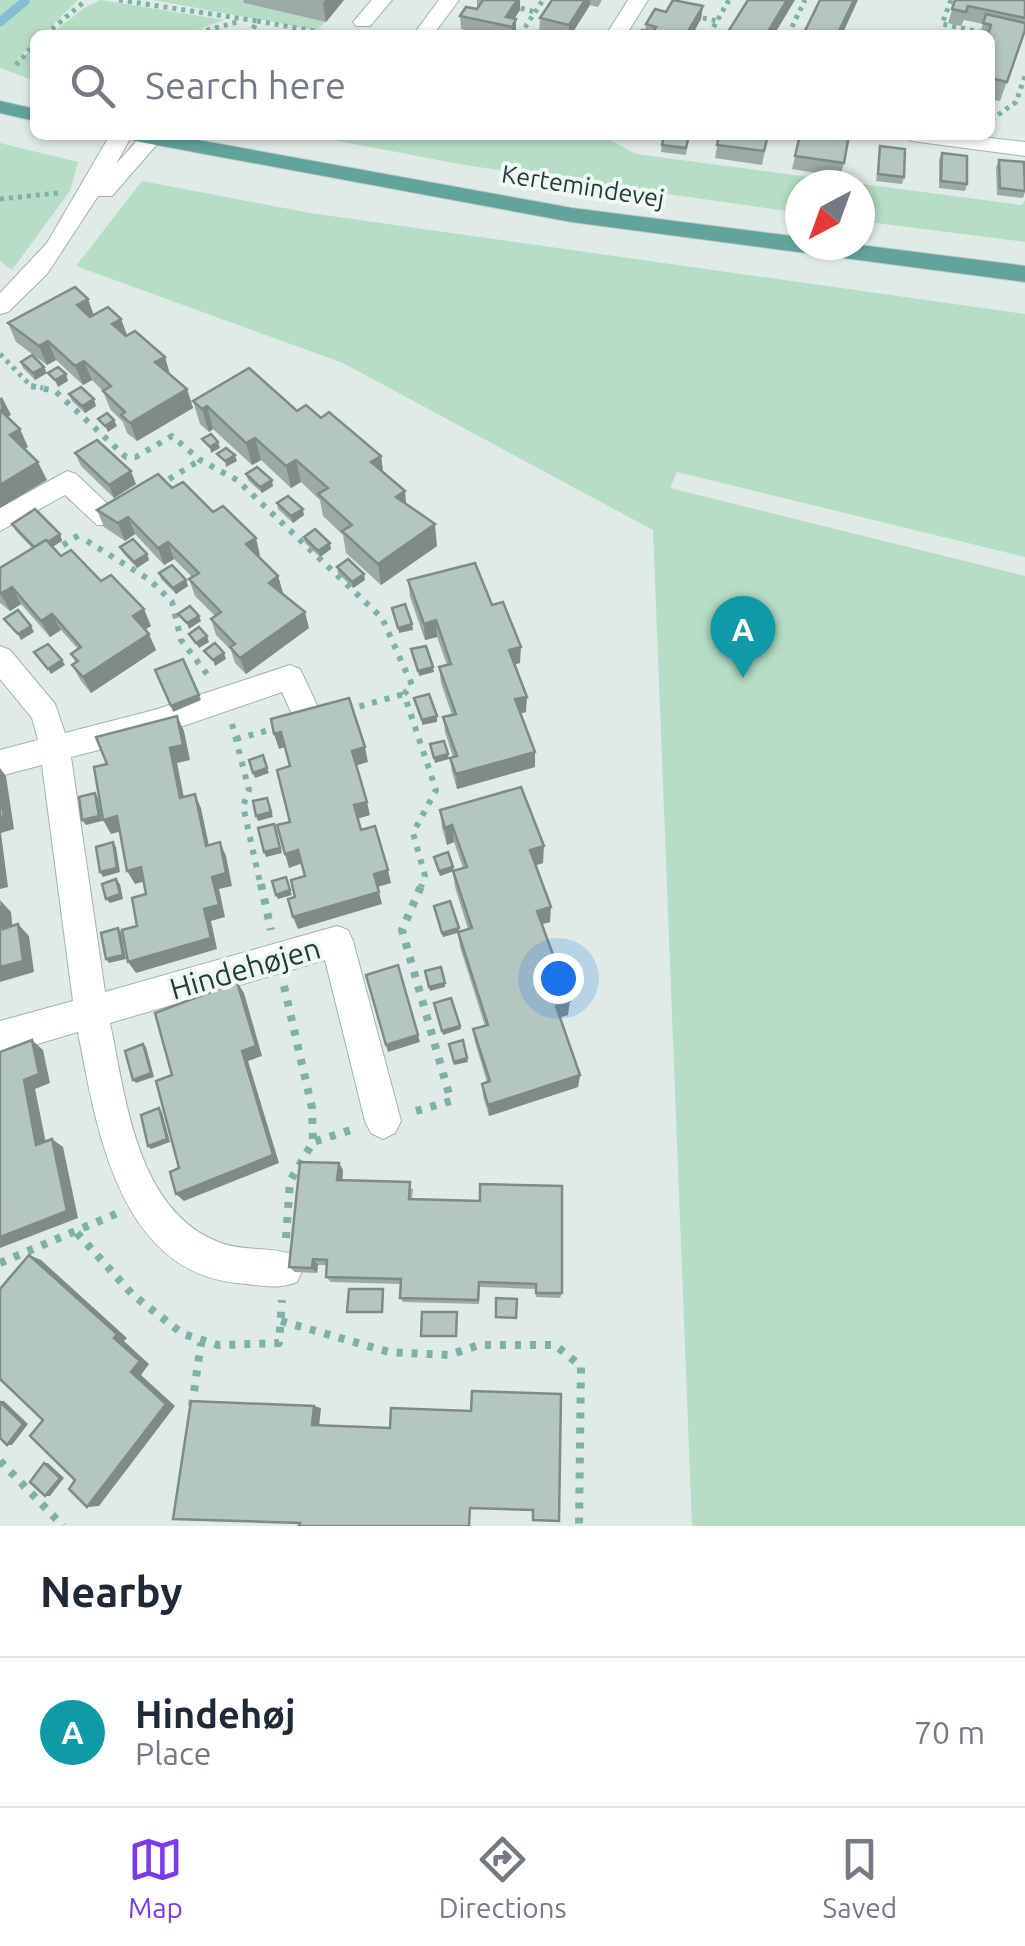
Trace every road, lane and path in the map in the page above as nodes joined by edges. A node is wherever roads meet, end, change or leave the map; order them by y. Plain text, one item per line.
1 (86, 0) edge
2 (119, 0) edge
3 (382, 0) edge
4 (449, 0) edge
5 (543, 0) edge
6 (729, 0) edge
7 (804, 0) edge
8 (951, 0) edge
9 (637, 2) edge
10 (501, 4) edge
11 (536, 12) junction
12 (247, 20) junction
13 (257, 21) junction
14 (363, 22) dead end
15 (717, 22) junction
16 (51, 30) edge
17 (208, 30) edge
18 (252, 30) edge
19 (308, 30) edge
20 (427, 30) edge
21 (523, 30) edge
22 (619, 30) edge
23 (712, 30) edge
24 (790, 30) edge
25 (969, 30) edge
26 (30, 50) edge
27 (16, 65) dead end
28 (1025, 76) edge
29 (0, 107) edge
30 (30, 114) edge
31 (995, 117) edge
32 (118, 140) edge
33 (144, 140) edge
34 (169, 140) edge
35 (952, 140) edge
36 (1025, 149) edge
37 (93, 187) junction
38 (0, 200) edge
39 (74, 222) junction
40 (1025, 274) edge
41 (0, 306) edge
42 (0, 354) edge
43 (106, 518) edge
44 (0, 521) edge
45 (80, 534) dead end
46 (0, 658) edge
47 (226, 698) junction
48 (309, 720) edge
49 (55, 749) junction
50 (0, 764) edge
51 (278, 958) junction
52 (92, 1012) junction
53 (0, 1038) edge
54 (383, 1121) junction
55 (313, 1142) junction
56 (142, 1198) junction
57 (77, 1232) junction
58 (0, 1263) edge
59 (284, 1269) junction
60 (281, 1321) junction
61 (201, 1342) junction
62 (190, 1416) edge
63 (0, 1460) edge
64 (63, 1526) edge
65 (579, 1526) edge

1 - 16 path
2 - 12 path
3 - 14 street
4 - 20 street
5 - 11 path
6 - 15 path
7 - 24 path
8 - 25 path
9 - 15 path
9 - 22 street
10 - 11 path
11 - 21 path
12 - 13 path
12 - 17 path
13 - 18 path
13 - 19 path
15 - 23 path
26 - 27 path
28 - 31 path
29 - 30 main road
32 - 37 street
33 - 39 street
34 - 40 main road, Kertemindevej
35 - 36 street
37 - 38 path
37 - 39 street
39 - 41 street
42 - 54 path
43 - 44 street
45 - 47 path
46 - 49 street
47 - 48 street
47 - 49 street
47 - 51 path
49 - 50 street
49 - 52 street
51 - 52 street, Hindehøjen
51 - 54 street, Hindehøjen
51 - 55 path
52 - 53 street, Hindehøjen
52 - 56 street
54 - 55 path
55 - 59 path
56 - 57 path
56 - 59 street
57 - 58 path
57 - 61 path
59 - 60 path
60 - 61 path
60 - 65 path
61 - 62 path
63 - 64 path

